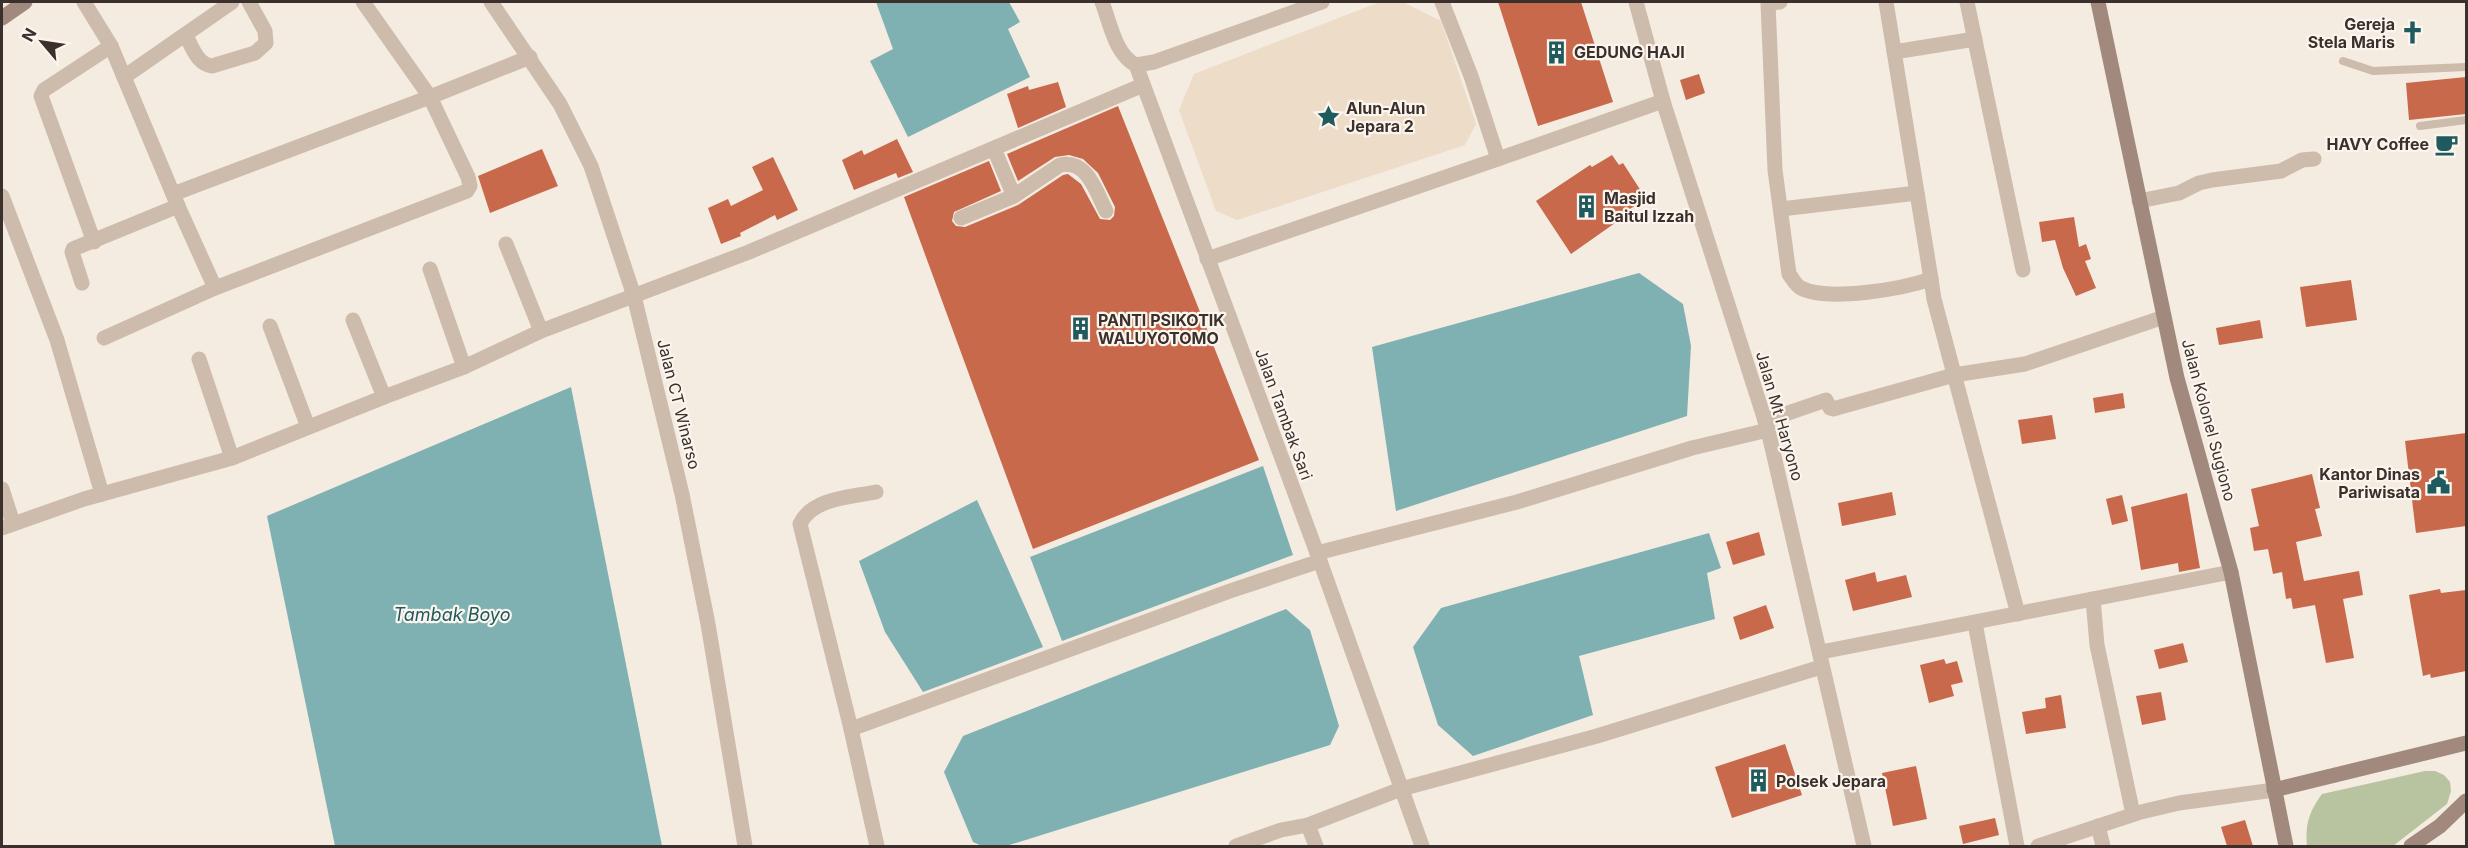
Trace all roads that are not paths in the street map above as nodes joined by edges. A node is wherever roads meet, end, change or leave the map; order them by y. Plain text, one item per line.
1 (25, 2) edge
2 (84, 2) edge
3 (232, 2) edge
4 (249, 2) edge
5 (363, 2) edge
6 (491, 2) edge
7 (1102, 2) edge
8 (1322, 2) edge
9 (1442, 2) edge
10 (1636, 2) edge
11 (1772, 2) edge
12 (1886, 2) edge
13 (1967, 2) edge
14 (2098, 2) edge
15 (2, 18) edge
16 (186, 36) junction
17 (1975, 39) junction
18 (111, 46) junction
19 (1894, 52) junction
20 (530, 57) junction
21 (2343, 62) dead end
22 (1136, 65) junction
23 (2466, 67) edge
24 (124, 77) junction
25 (1143, 85) junction
26 (430, 97) junction
27 (1663, 101) junction
28 (2466, 120) edge
29 (2420, 126) dead end
30 (994, 149) junction
31 (1498, 159) junction
32 (2314, 159) dead end
33 (1917, 193) junction
34 (2, 196) edge
35 (1014, 196) junction
36 (175, 200) junction
37 (2139, 201) junction
38 (1780, 209) junction
39 (1106, 210) dead end
40 (962, 218) dead end
41 (94, 242) junction
42 (506, 244) dead end
43 (1207, 259) junction
44 (430, 269) dead end
45 (2023, 270) dead end
46 (1931, 279) junction
47 (81, 283) dead end
48 (215, 288) junction
49 (634, 296) junction
50 (2164, 317) junction
51 (353, 320) dead end
52 (270, 326) dead end
53 (541, 331) junction
54 (104, 338) dead end
55 (199, 359) dead end
56 (464, 367) junction
57 (1954, 375) junction
58 (384, 397) junction
59 (1767, 425) junction
60 (308, 427) junction
61 (232, 458) junction
62 (2, 489) edge
63 (876, 492) dead end
64 (102, 494) junction
65 (7, 526) edge
66 (1318, 557) junction
67 (2231, 572) junction
68 (2092, 599) junction
69 (2018, 614) junction
70 (1975, 623) junction
71 (1821, 660) junction
72 (852, 729) junction
73 (2465, 746) edge
74 (1401, 789) junction
75 (2274, 790) junction
76 (2466, 801) edge
77 (2133, 814) junction
78 (1308, 825) junction
79 (2098, 826) junction
80 (745, 846) edge
81 (877, 846) edge
82 (1236, 846) edge
83 (1316, 846) edge
84 (1422, 846) edge
85 (1864, 846) edge
86 (2017, 846) edge
87 (2038, 846) edge
88 (2103, 846) edge
89 (2286, 846) edge
90 (2411, 846) edge

1 - 15 main road
2 - 18 street
3 - 16 street
4 - 16 street
5 - 26 street
6 - 20 street, Jalan CT Winarso
7 - 22 street, Jalan Tambak Sari
8 - 22 street
9 - 31 street
10 - 27 street, Jalan Mt Haryono
11 - 38 street
12 - 19 street
13 - 17 street
14 - 37 main road, Jalan Kolonel Sugiono
16 - 24 street
17 - 19 street
17 - 45 street
18 - 24 street
18 - 41 street
19 - 33 street
20 - 26 street
20 - 49 street, Jalan CT Winarso
21 - 23 lane
22 - 25 street, Jalan Tambak Sari
24 - 36 street
25 - 30 street
25 - 43 street, Jalan Tambak Sari
26 - 36 street
26 - 48 street
27 - 31 street
27 - 59 street, Jalan Mt Haryono
28 - 29 lane
30 - 35 street
30 - 49 street
31 - 43 street
32 - 37 street
33 - 38 street
33 - 46 street
34 - 64 street
35 - 39 street
35 - 40 street
36 - 41 street
36 - 48 street
37 - 50 main road, Jalan Kolonel Sugiono
38 - 46 street
41 - 47 street
42 - 53 street
43 - 66 street, Jalan Tambak Sari
44 - 56 street
46 - 57 street
48 - 54 street
49 - 53 street
49 - 80 street, Jalan CT Winarso
50 - 57 street
50 - 67 main road, Jalan Kolonel Sugiono
51 - 58 street
52 - 60 street
53 - 56 street
55 - 61 street
56 - 58 street
57 - 59 street
57 - 69 street
58 - 60 street
59 - 66 street
59 - 71 street, Jalan Mt Haryono
60 - 61 street
61 - 64 street
62 - 65 street
63 - 72 street
64 - 65 street
66 - 72 street
66 - 74 street, Jalan Tambak Sari
67 - 68 street
67 - 75 main road, Jalan Kolonel Sugiono
68 - 69 street
68 - 77 street
69 - 70 street
70 - 71 street
70 - 86 street
71 - 74 street
71 - 85 street, Jalan Mt Haryono
72 - 81 street
73 - 75 main road
74 - 78 street
74 - 84 street, Jalan Tambak Sari
75 - 77 street
75 - 89 main road, Jalan Kolonel Sugiono
76 - 90 main road
77 - 79 street
78 - 82 street
78 - 83 street
79 - 87 street
79 - 88 street

